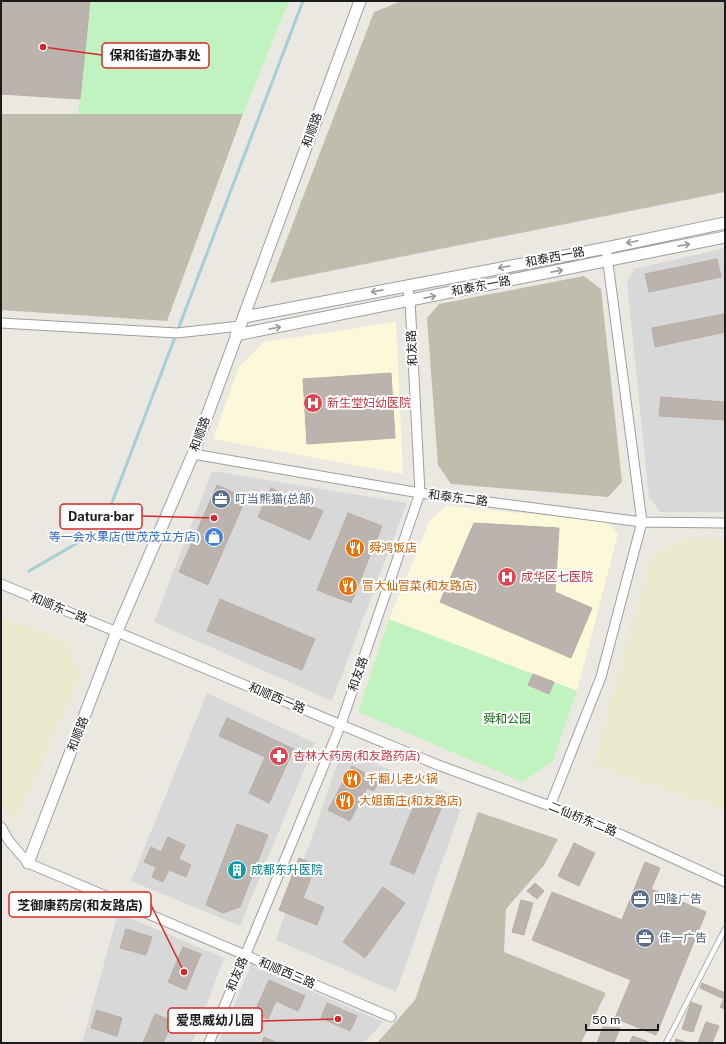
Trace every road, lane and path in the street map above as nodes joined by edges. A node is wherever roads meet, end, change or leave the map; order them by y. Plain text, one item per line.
1 (360, 1) edge
2 (725, 223) edge
3 (725, 237) edge
4 (606, 248) junction
5 (606, 261) junction
6 (407, 286) junction
7 (410, 300) junction
8 (1, 323) edge
9 (240, 326) junction
10 (192, 454) junction
11 (420, 493) junction
12 (642, 522) junction
13 (725, 523) edge
14 (1, 584) edge
15 (117, 631) junction
16 (341, 724) junction
17 (438, 765) joint
18 (550, 806) junction
19 (1, 827) edge
20 (28, 862) junction
21 (725, 882) edge
22 (725, 929) edge
23 (245, 955) junction
24 (391, 1018) dead end
25 (209, 1043) edge
26 (666, 1043) edge

1 - 9 street, 和顺路
2 -> 4 street, 和泰西一路
5 -> 3 street, 和泰东一路
4 - 5 street
4 -> 6 street, 和泰西一路
7 -> 5 street, 和泰东一路
5 - 12 street
6 - 7 street, 和友路
6 -> 9 street, 和泰西一路
9 -> 7 street, 和泰东一路
7 - 11 street, 和友路
8 - 9 street
9 - 10 street, 和顺路
10 - 11 street, 和泰东二路
10 - 15 street, 和顺路
11 - 12 street, 和泰东二路
11 - 16 street, 和友路
12 - 13 street, 和泰东二路
12 - 18 street
14 - 15 street, 和顺东一路
15 - 16 street, 和顺西一路
15 - 20 street, 和顺路
16 - 17 street, 和顺西一路
16 - 23 street, 和友路
17 - 18 street, 二仙桥东二路
18 - 21 street, 二仙桥东二路
19 - 20 street
20 - 23 street, 和顺西三路
22 - 26 lane
23 - 24 street, 和顺西三路
23 - 25 street, 和友路

